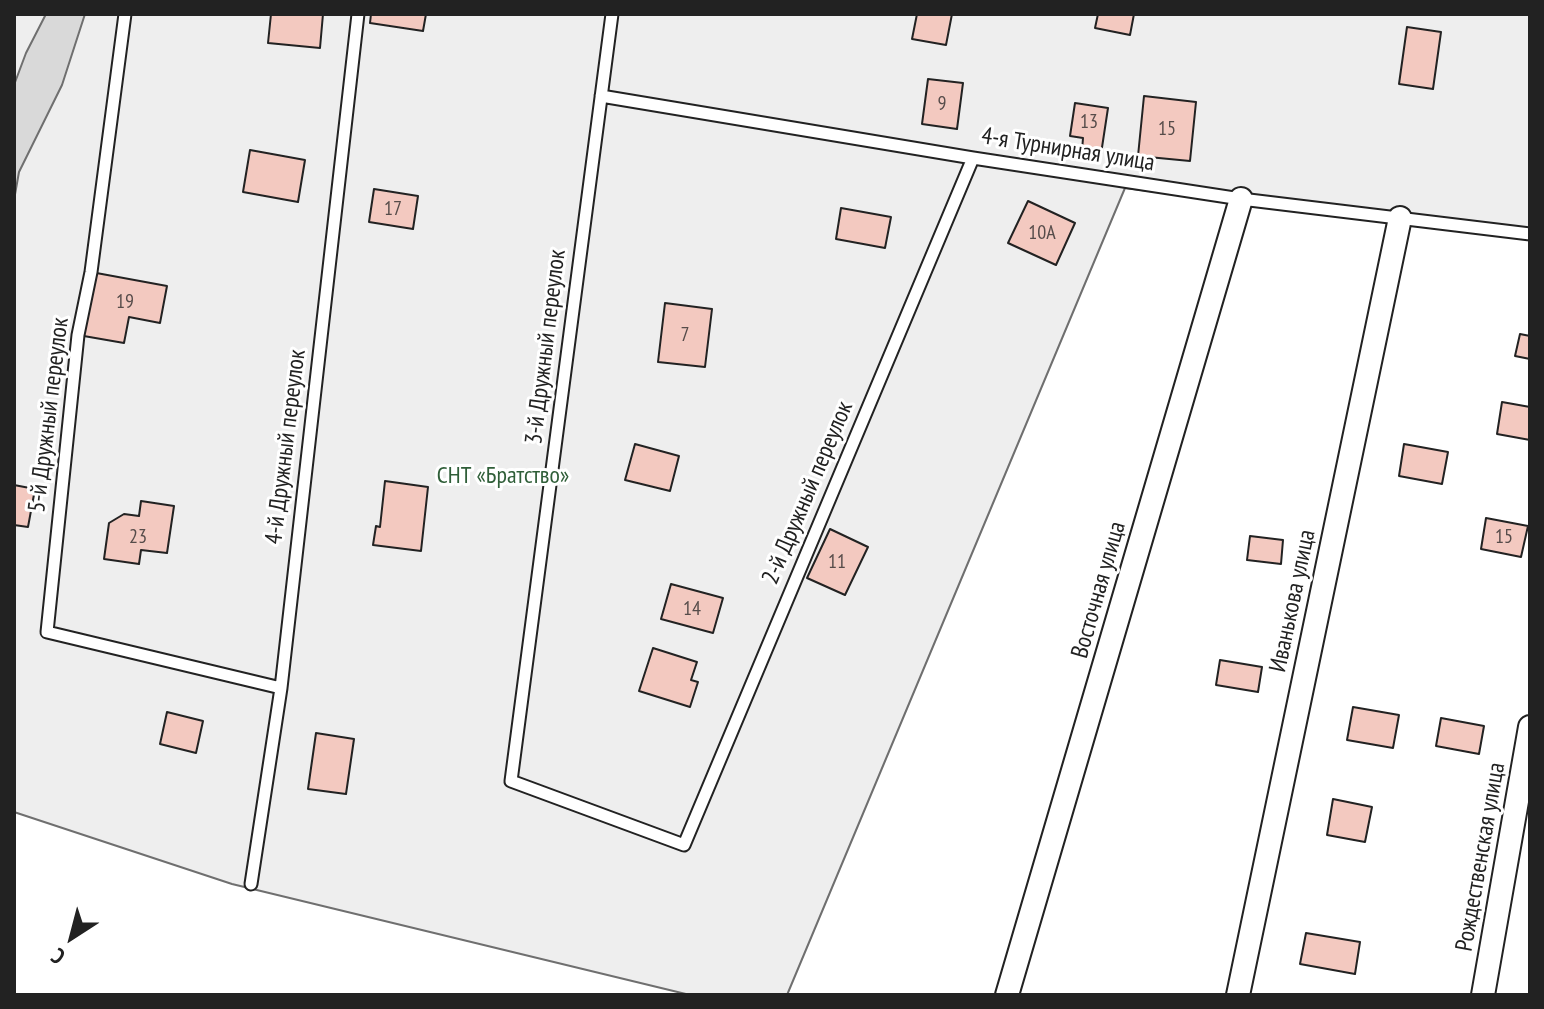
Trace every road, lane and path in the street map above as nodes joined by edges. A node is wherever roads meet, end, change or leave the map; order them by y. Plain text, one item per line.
1 (125, 14) edge
2 (358, 14) edge
3 (612, 14) edge
4 (601, 96) junction
5 (973, 158) junction
6 (1241, 199) junction
7 (1400, 218) junction
8 (1530, 234) edge
9 (281, 688) junction
10 (1530, 727) edge
11 (684, 845) joint
12 (251, 884) dead end
13 (1007, 995) edge
14 (1238, 995) edge
15 (1483, 995) edge

1 - 9 lane, 5-й Дружный переулок
2 - 9 lane, 4-й Дружный переулок
3 - 4 lane, 3-й Дружный переулок
4 - 5 lane, 4-я Турнирная улица
4 - 11 lane, 3-й Дружный переулок
5 - 6 lane, 4-я Турнирная улица
5 - 11 lane, 2-й Дружный переулок
6 - 7 lane, 4-я Турнирная улица
6 - 13 street, Восточная улица
7 - 8 lane, 4-я Турнирная улица
7 - 14 street, Иванькова улица
9 - 12 lane, 4-й Дружный переулок
10 - 15 street, Рождественская улица

